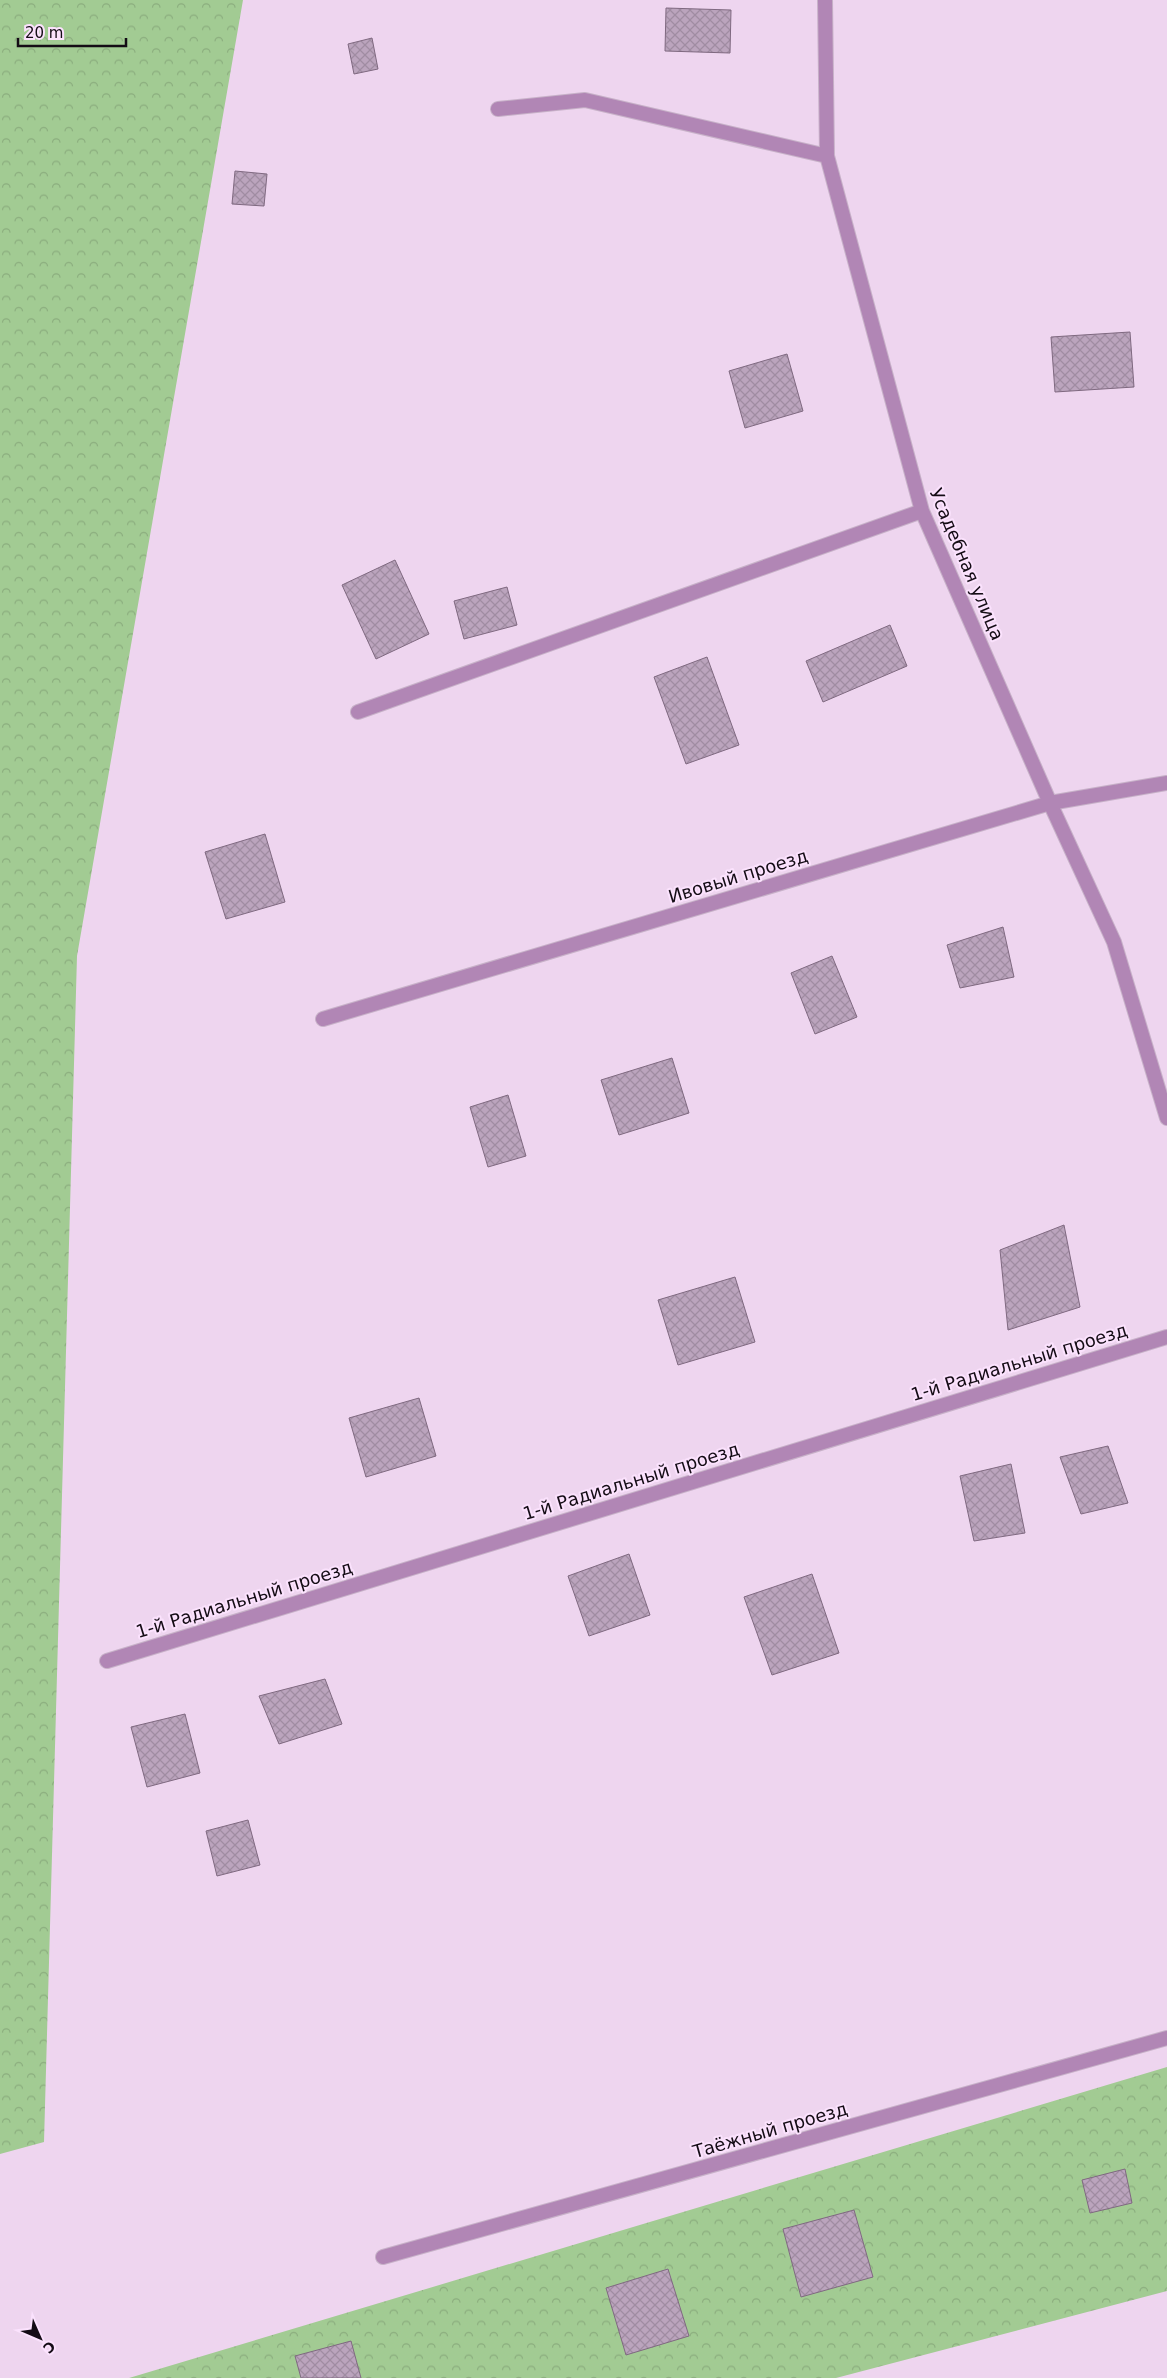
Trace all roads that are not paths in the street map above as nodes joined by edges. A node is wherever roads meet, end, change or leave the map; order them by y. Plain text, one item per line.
1 (825, 0) edge
2 (498, 109) dead end
3 (827, 156) junction
4 (922, 511) junction
5 (358, 712) dead end
6 (1167, 783) edge
7 (1050, 803) junction
8 (323, 1019) dead end
9 (1167, 1118) edge
10 (1167, 1337) edge
11 (107, 1660) dead end
12 (1167, 2038) edge
13 (383, 2257) dead end

1 - 3 street, Усадебная улица
2 - 3 street
3 - 4 street, Усадебная улица
4 - 5 street
4 - 7 street, Усадебная улица
6 - 7 street, Ивовый проезд
7 - 8 street, Ивовый проезд
7 - 9 street, Усадебная улица
10 - 11 street, 1-й Радиальный проезд
12 - 13 street, Таёжный проезд

